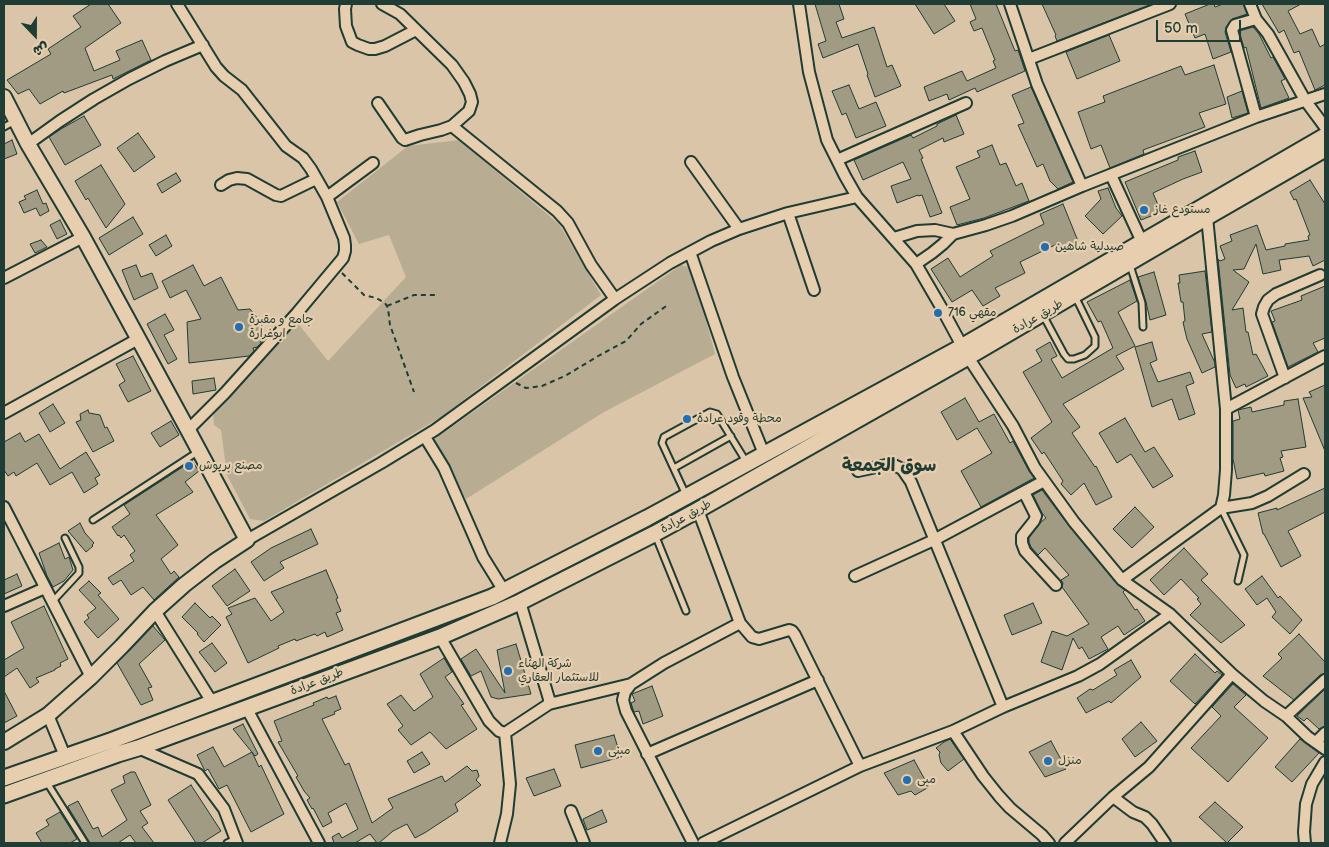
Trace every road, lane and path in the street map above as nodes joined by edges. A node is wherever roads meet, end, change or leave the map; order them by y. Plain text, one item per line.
1 (177, 4) edge
2 (346, 4) edge
3 (382, 4) edge
4 (799, 4) edge
5 (1010, 4) edge
6 (1170, 4) edge
7 (1250, 4) edge
8 (1256, 19) junction
9 (416, 30) junction
10 (203, 45) junction
11 (1029, 59) junction
12 (1325, 94) edge
13 (4, 97) edge
14 (1304, 100) junction
15 (378, 103) dead end
16 (966, 103) dead end
17 (1256, 117) junction
18 (10, 124) edge
19 (452, 126) junction
20 (1325, 127) edge
21 (1325, 136) edge
22 (28, 144) junction
23 (1325, 149) edge
24 (836, 160) junction
25 (691, 162) dead end
26 (373, 163) dead end
27 (1111, 175) junction
28 (316, 179) junction
29 (221, 185) dead end
30 (1082, 186) junction
31 (857, 196) junction
32 (327, 197) junction
33 (788, 213) junction
34 (1207, 217) junction
35 (739, 229) junction
36 (953, 234) junction
37 (83, 237) junction
38 (894, 238) junction
39 (1142, 242) junction
40 (690, 252) junction
41 (1129, 262) junction
42 (916, 264) junction
43 (336, 266) junction
44 (1320, 275) dead end
45 (4, 278) edge
46 (814, 290) dead end
47 (434, 295) dead end
48 (1075, 295) junction
49 (615, 299) junction
50 (669, 304) dead end
51 (387, 306) junction
52 (1042, 314) junction
53 (1143, 327) dead end
54 (138, 339) junction
55 (965, 352) junction
56 (1325, 356) edge
57 (507, 378) junction
58 (1285, 378) junction
59 (414, 392) dead end
60 (1226, 409) junction
61 (4, 413) edge
62 (188, 430) junction
63 (731, 436) junction
64 (424, 437) junction
65 (199, 451) junction
66 (764, 454) junction
67 (748, 463) junction
68 (674, 468) junction
69 (858, 471) dead end
70 (1304, 474) dead end
71 (1044, 481) junction
72 (1024, 492) junction
73 (687, 496) junction
74 (4, 507) edge
75 (1221, 508) junction
76 (698, 510) junction
77 (93, 520) dead end
78 (654, 534) junction
79 (65, 538) dead end
80 (247, 540) junction
81 (934, 540) junction
82 (855, 576) dead end
83 (1122, 580) junction
84 (1238, 581) dead end
85 (1056, 585) dead end
86 (45, 588) junction
87 (504, 591) junction
88 (52, 602) junction
89 (520, 602) junction
90 (4, 606) edge
91 (155, 611) junction
92 (686, 611) dead end
93 (1170, 614) junction
94 (740, 624) junction
95 (440, 637) junction
96 (329, 658) junction
97 (1232, 674) junction
98 (336, 675) junction
99 (90, 677) junction
100 (818, 680) junction
101 (1325, 680) edge
102 (631, 684) junction
103 (212, 702) junction
104 (549, 704) junction
105 (1002, 707) junction
106 (246, 709) junction
107 (48, 714) junction
108 (1286, 716) junction
109 (953, 731) junction
110 (505, 733) junction
111 (1325, 733) edge
112 (113, 740) junction
113 (4, 742) edge
114 (1316, 742) junction
115 (138, 748) junction
116 (1325, 749) edge
117 (118, 754) junction
118 (647, 754) junction
119 (65, 756) junction
120 (1325, 762) edge
121 (860, 766) junction
122 (4, 778) edge
123 (46, 780) junction
124 (4, 795) edge
125 (1113, 798) junction
126 (571, 811) dead end
127 (233, 842) edge
128 (85, 843) edge
129 (319, 843) edge
130 (500, 843) edge
131 (584, 843) edge
132 (693, 843) edge
133 (703, 843) edge
134 (1050, 843) edge
135 (1066, 843) edge
136 (1165, 843) edge
137 (1305, 843) edge

1 - 10 street
2 - 9 street
3 - 9 street
4 - 24 street
5 - 11 street
6 - 11 street
7 - 8 street
8 - 14 street
8 - 17 street
9 - 19 street
10 - 22 street
10 - 28 street
11 - 30 street
12 - 14 street
13 - 18 street
14 - 17 street
14 - 20 street
15 - 19 street
16 - 24 street
17 - 27 street
18 - 22 street
19 - 49 street
21 - 39 main road, طريق عرادة
22 - 37 street
23 - 34 main road, طريق عرادة
24 - 31 street
25 - 35 street
26 - 32 street
27 - 30 street
27 - 39 street
28 - 29 street
28 - 32 street
30 - 36 street
31 - 33 street
31 - 38 street
32 - 43 street
33 - 35 street
33 - 46 street
34 - 41 main road, طريق عرادة
34 - 60 street
35 - 40 street
36 - 38 street
36 - 42 street
37 - 45 street
37 - 54 street
38 - 42 street
39 - 55 main road, طريق عرادة
40 - 49 street
40 - 66 street
41 - 48 main road, طريق عرادة
41 - 53 lane
42 - 55 street
43 - 51 path
43 - 62 street
44 - 58 street
47 - 51 path
48 - 52 main road, طريق عرادة
48 - 52 lane
49 - 57 street
50 - 57 path
51 - 59 path
52 - 55 main road, طريق عرادة
54 - 61 street
54 - 62 street
55 - 66 main road, طريق عرادة
55 - 71 street
55 - 76 main road, طريق عرادة
56 - 58 street
57 - 64 street
58 - 60 street
60 - 75 street
62 - 65 street
63 - 67 lane
63 - 68 lane
63 - 68 lane
64 - 80 street
64 - 87 street
65 - 77 lane
65 - 80 street
66 - 67 main road, طريق عرادة
67 - 73 main road, طريق عرادة
68 - 73 lane
69 - 81 street
70 - 75 street
71 - 72 street
71 - 83 street
72 - 81 street
72 - 85 street
73 - 87 main road, طريق عرادة
74 - 86 street
75 - 83 street
75 - 84 lane
76 - 78 main road, طريق عرادة
76 - 94 street
78 - 89 main road, طريق عرادة
78 - 92 lane
79 - 88 lane
80 - 91 street
81 - 82 street
81 - 105 street
83 - 93 street
86 - 88 street
86 - 90 street
87 - 96 main road, طريق عرادة
88 - 99 street
89 - 95 main road, طريق عرادة
89 - 104 street
91 - 99 street
91 - 103 street
93 - 97 street
93 - 105 street
94 - 100 street
94 - 102 street
95 - 98 main road, طريق عرادة
95 - 110 street
96 - 98 main road
96 - 103 main road, طريق عرادة
97 - 108 street
97 - 125 street
98 - 106 main road, طريق عرادة
99 - 107 street
100 - 118 street
100 - 121 street
101 - 108 street
102 - 104 street
102 - 118 street
103 - 112 main road, طريق عرادة
104 - 110 street
105 - 109 street
106 - 115 main road, طريق عرادة
106 - 129 street
107 - 113 street
107 - 119 street
108 - 114 street
109 - 121 street
109 - 134 street
110 - 130 street
111 - 114 street
112 - 117 main road
112 - 119 main road, طريق عرادة
114 - 116 street
115 - 117 main road, طريق عرادة
115 - 127 street
117 - 123 main road, طريق عرادة
118 - 132 street
119 - 122 main road, طريق عرادة
120 - 137 street
121 - 133 street
123 - 124 main road, طريق عرادة
123 - 128 lane
125 - 135 street
125 - 136 street
126 - 131 street

